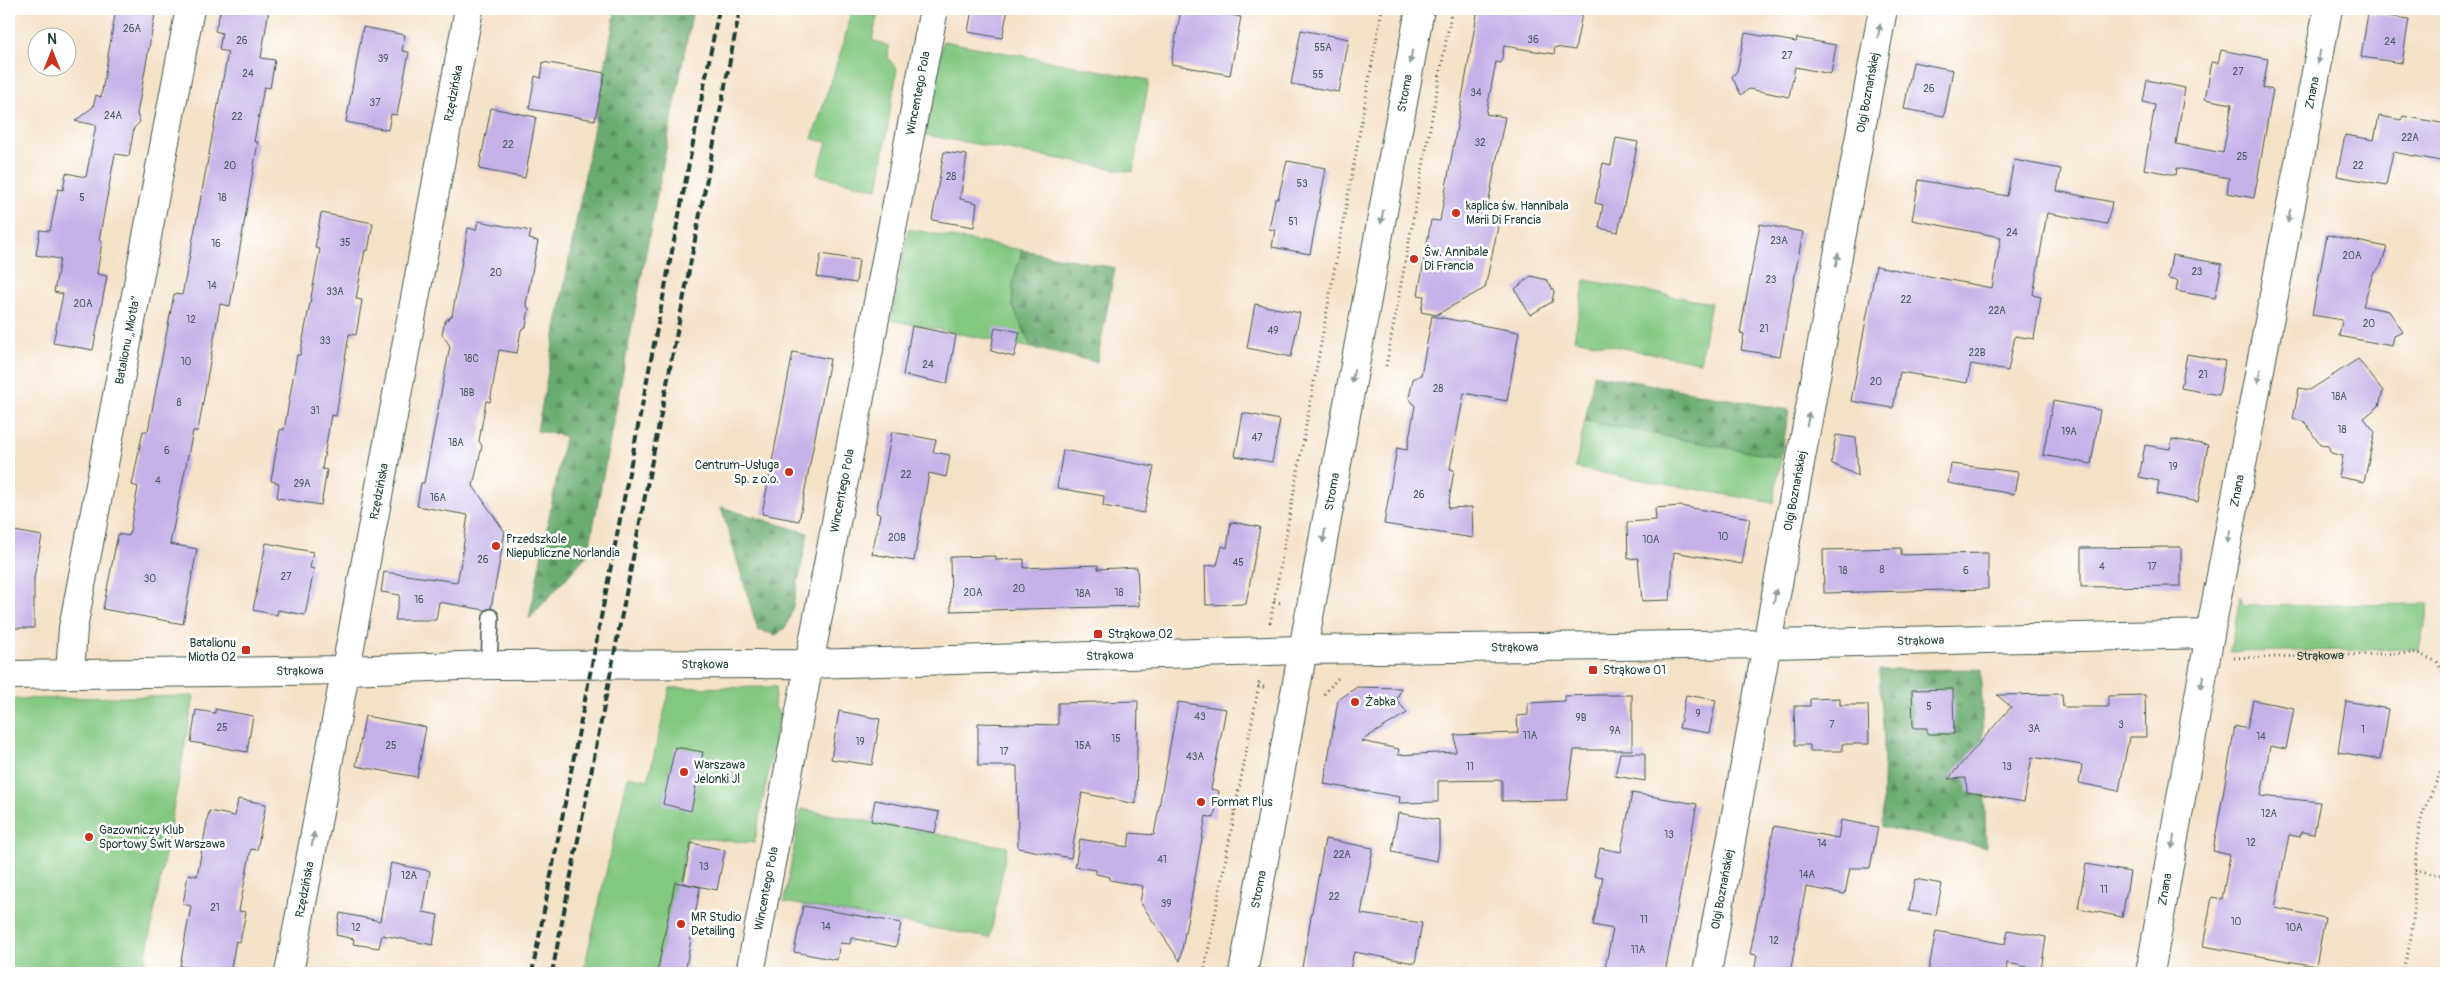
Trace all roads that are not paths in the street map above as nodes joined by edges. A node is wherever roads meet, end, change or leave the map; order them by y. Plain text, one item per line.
1 (190, 9) edge
2 (469, 9) edge
3 (934, 9) edge
4 (1420, 9) edge
5 (1883, 9) edge
6 (2328, 9) edge
7 (491, 617) dead end
8 (2210, 634) junction
9 (1767, 644) junction
10 (1303, 650) junction
11 (809, 664) junction
12 (489, 665) junction
13 (345, 670) junction
14 (70, 673) junction
15 (9, 674) edge
16 (289, 973) edge
17 (750, 973) edge
18 (1243, 973) edge
19 (1707, 973) edge
20 (2150, 973) edge

1 - 14 street, Batalionu „Miotła”
2 - 13 street, Rzędzińska
3 - 11 street, Wincentego Pola
4 -> 10 street, Stroma
9 -> 5 street, Olgi Boznańskiej
6 -> 8 street, Znana
7 - 12 lane
8 - 9 street, Strąkowa
8 -> 20 street, Znana
9 - 10 street, Strąkowa
9 - 19 street, Olgi Boznańskiej
10 - 11 street, Strąkowa
10 - 18 street, Stroma
11 - 12 street, Strąkowa
11 - 17 street, Wincentego Pola
12 - 13 street, Strąkowa
13 - 14 street, Strąkowa
16 -> 13 street, Rzędzińska
14 - 15 street, Strąkowa

